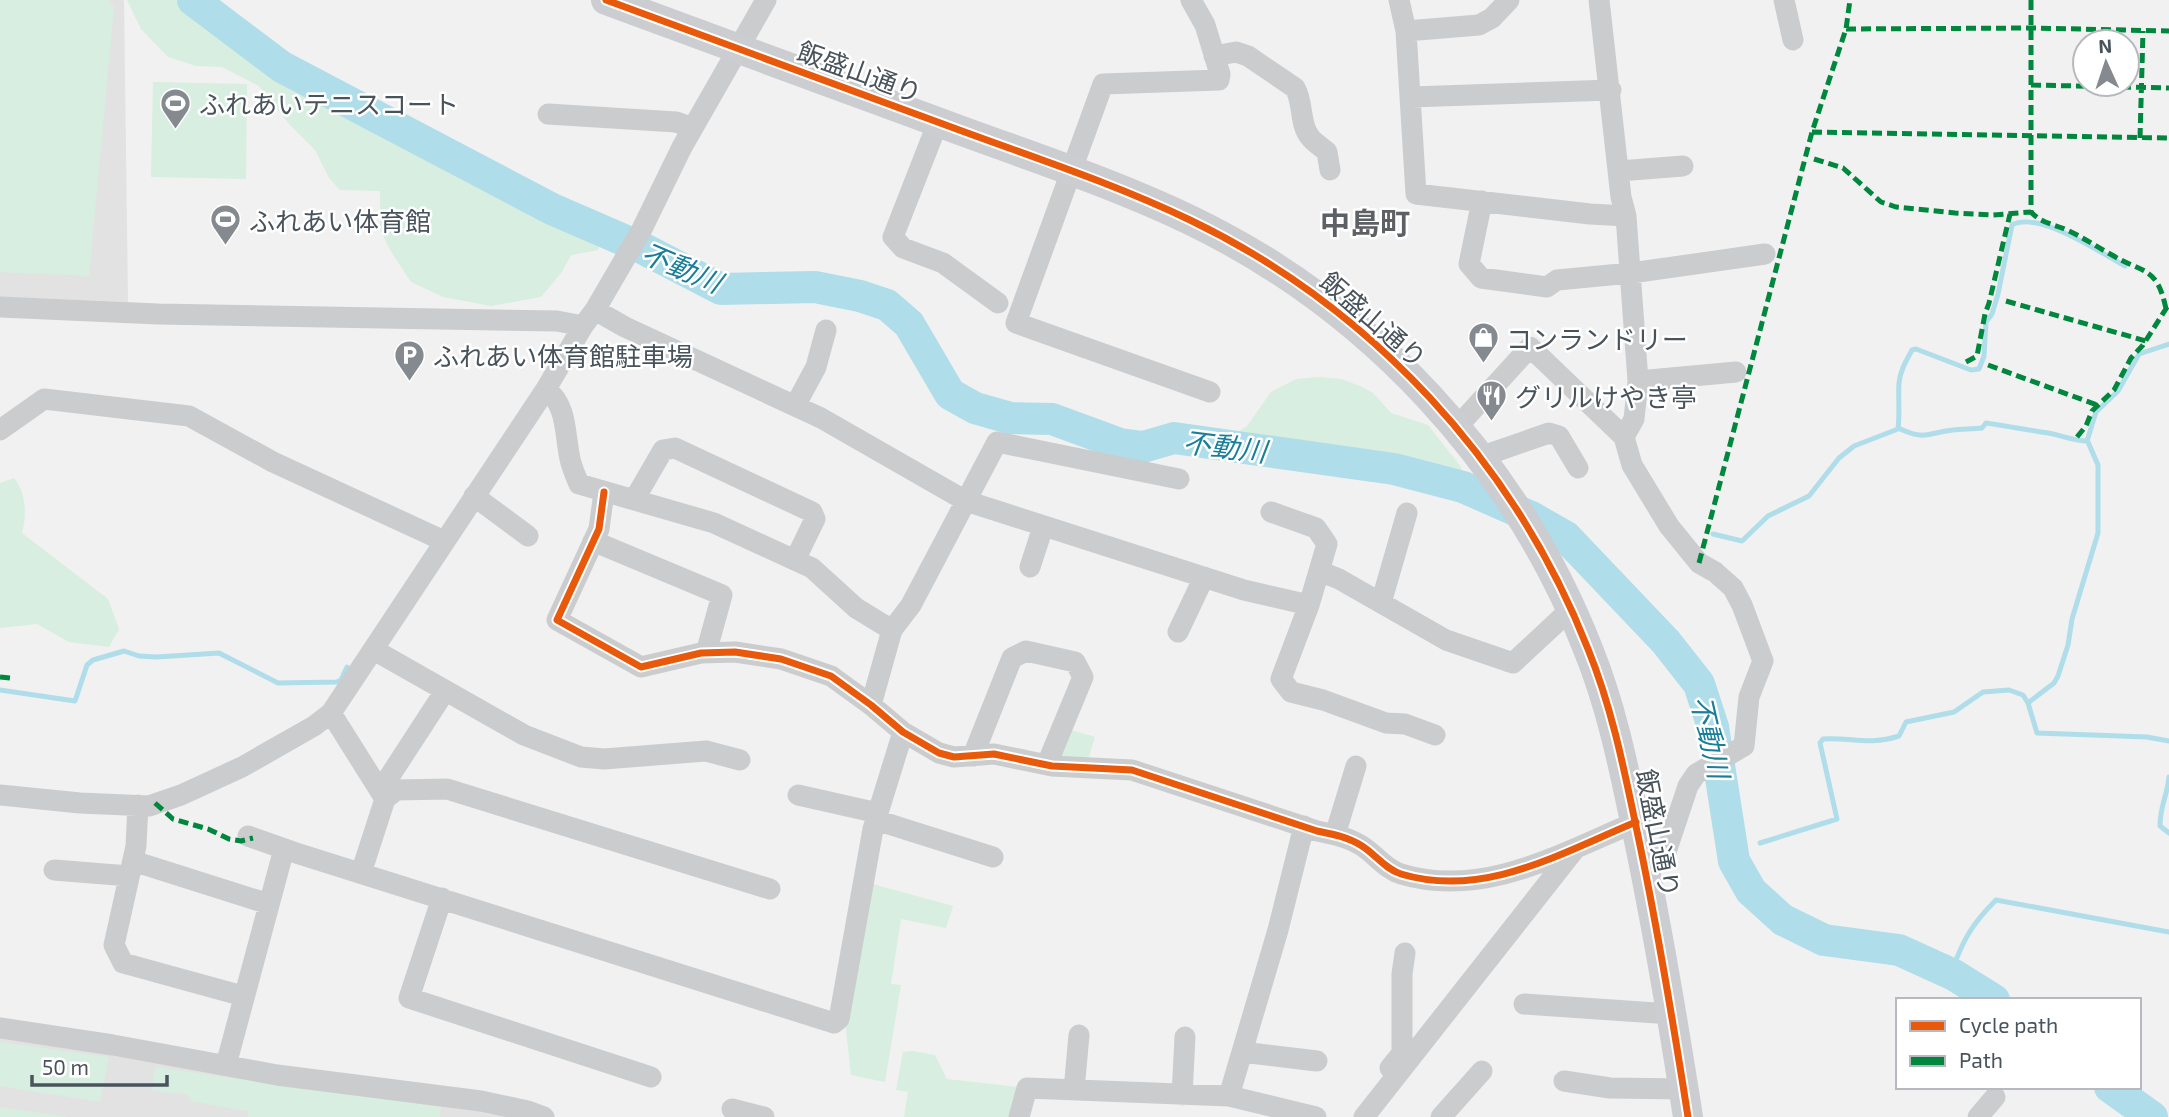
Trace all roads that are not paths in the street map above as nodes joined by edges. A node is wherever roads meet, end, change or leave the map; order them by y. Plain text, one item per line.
1 (606, 0) edge
2 (766, 0) edge
3 (1191, 0) edge
4 (1399, 0) edge
5 (1509, 0) edge
6 (1599, 0) edge
7 (1784, 0) edge
8 (1406, 31) junction
9 (1793, 40) dead end
10 (739, 48) junction
11 (1214, 56) junction
12 (1611, 90) junction
13 (1411, 97) junction
14 (548, 114) dead end
15 (937, 122) junction
16 (693, 128) junction
17 (1683, 166) dead end
18 (1330, 170) dead end
19 (1072, 171) junction
20 (1619, 171) junction
21 (1482, 201) junction
22 (1626, 216) junction
23 (1765, 254) dead end
24 (1631, 273) junction
25 (998, 303) dead end
26 (0, 307) edge
27 (589, 318) junction
28 (825, 330) dead end
29 (1736, 372) dead end
30 (1638, 381) junction
31 (546, 389) junction
32 (1210, 392) dead end
33 (795, 406) junction
34 (1457, 427) junction
35 (0, 430) edge
36 (1624, 437) junction
37 (1480, 457) junction
38 (1578, 468) dead end
39 (1179, 479) dead end
40 (604, 492) junction
41 (474, 496) junction
42 (634, 500) junction
43 (966, 501) junction
44 (1271, 512) dead end
45 (1407, 513) dead end
46 (1043, 527) junction
47 (528, 536) dead end
48 (444, 541) junction
49 (593, 541) junction
50 (795, 560) junction
51 (1030, 567) dead end
52 (1319, 571) junction
53 (1204, 577) junction
54 (1381, 603) junction
55 (1309, 606) junction
56 (1571, 609) junction
57 (892, 630) junction
58 (1178, 632) dead end
59 (374, 650) junction
60 (706, 653) junction
61 (445, 691) junction
62 (871, 705) junction
63 (331, 713) junction
64 (903, 732) junction
65 (1435, 735) dead end
66 (973, 756) junction
67 (740, 760) dead end
68 (1046, 764) junction
69 (1356, 766) dead end
70 (0, 795) edge
71 (383, 795) junction
72 (798, 795) dead end
73 (138, 805) junction
74 (877, 816) junction
75 (1636, 822) junction
76 (1304, 827) junction
77 (1335, 835) junction
78 (248, 836) dead end
79 (1576, 847) junction
80 (284, 849) junction
81 (992, 857) dead end
82 (1644, 861) junction
83 (131, 869) junction
84 (54, 870) dead end
85 (361, 873) junction
86 (770, 889) dead end
87 (442, 898) junction
88 (268, 904) junction
89 (1405, 953) dead end
90 (243, 996) junction
91 (1524, 1004) dead end
92 (1671, 1014) junction
93 (0, 1028) edge
94 (1079, 1035) dead end
95 (1185, 1037) dead end
96 (1242, 1052) junction
97 (1317, 1061) dead end
98 (226, 1065) junction
99 (1482, 1071) dead end
100 (651, 1077) dead end
101 (1564, 1081) dead end
102 (1074, 1090) junction
103 (1182, 1095) junction
104 (1229, 1096) junction
105 (1995, 1097) dead end
106 (1686, 1103) edge
107 (732, 1110) dead end
108 (1448, 1115) edge
109 (544, 1117) edge
110 (764, 1117) edge
111 (1019, 1117) edge
112 (1316, 1117) edge
113 (1352, 1117) edge
114 (1364, 1117) edge
115 (1978, 1117) edge

1 - 10 street, 飯盛山通り
2 - 10 street
3 - 11 street
4 - 8 street
5 - 8 street
6 - 12 street
7 - 9 street
8 - 13 street
10 - 15 street, 飯盛山通り
10 - 16 street
11 - 18 street
11 - 19 street
12 - 13 street
12 - 20 street
13 - 21 street
14 - 16 street
15 - 19 street, 飯盛山通り
15 - 25 street
16 - 27 street
17 - 20 street
19 - 32 street
19 - 34 street, 飯盛山通り
20 - 22 street
21 - 22 street
21 - 24 street
22 - 24 street
23 - 24 street
24 - 30 street
26 - 27 street
27 - 31 street
27 - 33 street
28 - 33 street
29 - 30 street
30 - 36 street
31 - 40 street
31 - 41 street
33 - 43 street
34 - 36 street
34 - 37 street, 飯盛山通り
35 - 48 street
36 - 82 street
37 - 38 street
37 - 56 street, 飯盛山通り
39 - 43 street
40 - 42 street
40 - 49 street
41 - 47 street
41 - 48 street
42 - 50 street
42 - 50 street
43 - 46 street
43 - 57 street
44 - 52 street
45 - 54 street
46 - 51 street
46 - 53 street
48 - 59 street
49 - 60 street
49 - 60 street
50 - 57 street
52 - 54 street
52 - 55 street
53 - 55 street
53 - 58 street
54 - 56 street
55 - 65 street
56 - 75 street, 飯盛山通り
57 - 62 street
59 - 61 street
59 - 63 street
60 - 62 street
61 - 67 street
61 - 71 street
62 - 64 street
63 - 71 street
63 - 73 street
64 - 66 street
64 - 74 street
66 - 68 street
66 - 68 street
68 - 76 street
69 - 77 street
70 - 73 street
71 - 85 street
71 - 86 street
72 - 74 street
73 - 83 street
74 - 81 street
74 - 87 street
75 - 79 street
75 - 82 street, 飯盛山通り
76 - 77 street
76 - 96 street
77 - 79 street
78 - 80 street
79 - 114 street
80 - 85 street
80 - 88 street
82 - 92 street, 飯盛山通り
83 - 84 street
83 - 88 street
83 - 90 street
85 - 87 street
87 - 100 street
88 - 90 street
89 - 113 street
90 - 98 street
91 - 92 street
92 - 106 street, 飯盛山通り
93 - 98 street
94 - 102 street
95 - 103 street
96 - 97 street
96 - 104 street
98 - 109 street
99 - 108 street
101 - 106 street
102 - 103 street
102 - 111 street
103 - 104 street
104 - 112 street
105 - 115 street
107 - 110 street

